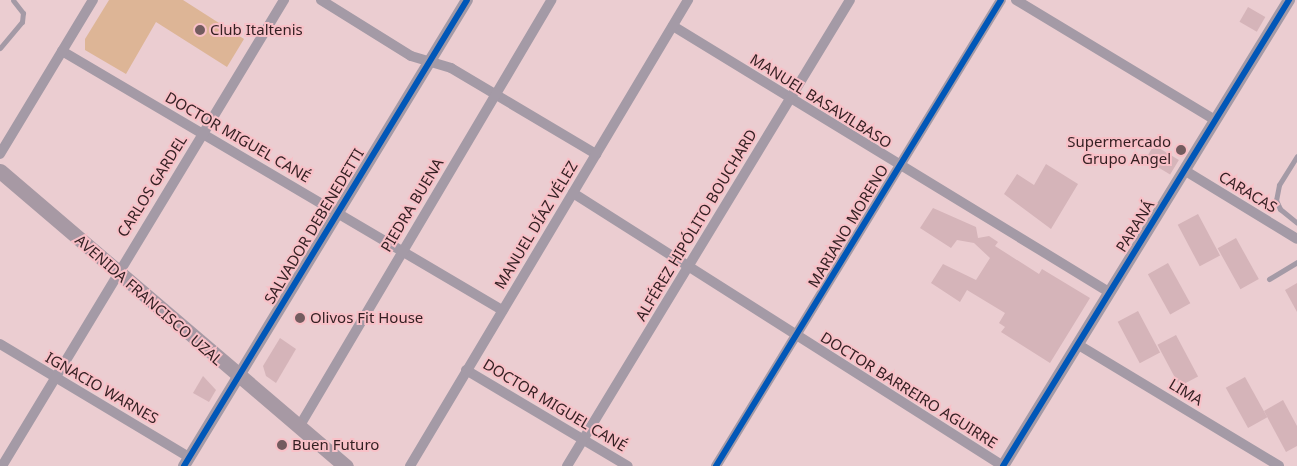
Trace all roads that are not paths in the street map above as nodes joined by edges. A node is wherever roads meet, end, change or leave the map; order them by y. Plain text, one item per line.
1 (13, 0) edge
2 (93, 0) edge
3 (284, 0) edge
4 (321, 0) edge
5 (466, 0) edge
6 (552, 0) edge
7 (850, 0) edge
8 (1001, 0) edge
9 (1016, 0) edge
10 (1290, 0) edge
11 (686, 1) edge
12 (1297, 3) edge
13 (673, 26) junction
14 (0, 48) edge
15 (62, 51) junction
16 (429, 60) junction
17 (495, 94) junction
18 (790, 99) junction
19 (1215, 120) junction
20 (202, 133) junction
21 (0, 154) edge
22 (596, 154) junction
23 (1297, 156) edge
24 (899, 167) junction
25 (1184, 170) junction
26 (0, 171) edge
27 (572, 193) junction
28 (337, 212) junction
29 (1297, 222) edge
30 (1297, 239) edge
31 (402, 251) junction
32 (1297, 262) edge
33 (689, 267) junction
34 (117, 272) junction
35 (1269, 279) dead end
36 (1109, 292) junction
37 (502, 310) junction
38 (795, 338) junction
39 (0, 344) edge
40 (1077, 344) junction
41 (466, 370) junction
42 (237, 377) junction
43 (54, 378) junction
44 (299, 427) junction
45 (584, 439) junction
46 (186, 461) edge
47 (2, 466) edge
48 (346, 466) edge
49 (410, 466) edge
50 (567, 466) edge
51 (628, 466) edge
52 (716, 466) edge
53 (1003, 466) edge
54 (1279, 466) edge

1 - 14 lane
2 - 15 street
3 - 20 street, CARLOS GARDEL
4 - 16 street
5 - 16 street, SALVADOR DEBENEDETTI
6 - 17 street, PIEDRA BUENA
7 - 18 street, ALFÉREZ HIPÓLITO BOUCHARD
8 - 24 street, MARIANO MORENO
9 - 19 street
10 - 12 lane
10 - 19 street, PARANÁ
11 - 13 street, MANUEL DÍAZ VÉLEZ
13 - 18 street, MANUEL BASAVILBASO
13 - 22 street, MANUEL DÍAZ VÉLEZ
15 - 20 street, DOCTOR MIGUEL CANÉ
15 - 21 street
16 - 17 street
16 - 28 street, SALVADOR DEBENEDETTI
17 - 22 street
17 - 31 street, PIEDRA BUENA
18 - 24 street, MANUEL BASAVILBASO
18 - 33 street, ALFÉREZ HIPÓLITO BOUCHARD
19 - 25 street, PARANÁ
20 - 28 street, DOCTOR MIGUEL CANÉ
20 - 34 street, CARLOS GARDEL
22 - 27 street, MANUEL DÍAZ VÉLEZ
23 - 29 lane
24 - 36 street, MANUEL BASAVILBASO
24 - 38 street, MARIANO MORENO
25 - 30 street, CARACAS
25 - 36 street, PARANÁ
26 - 34 main road, AVENIDA FRANCISCO UZAL
27 - 33 street, DOCTOR BARREIRO AGUIRRE
27 - 37 street, MANUEL DÍAZ VÉLEZ
28 - 31 street, DOCTOR MIGUEL CANÉ
28 - 42 street, SALVADOR DEBENEDETTI
31 - 37 street, DOCTOR MIGUEL CANÉ
31 - 44 street, PIEDRA BUENA
32 - 35 lane
33 - 38 street, DOCTOR BARREIRO AGUIRRE
33 - 45 street, ALFÉREZ HIPÓLITO BOUCHARD
34 - 42 main road, AVENIDA FRANCISCO UZAL
34 - 43 street, CARLOS GARDEL
36 - 40 street, PARANÁ
37 - 41 street, MANUEL DÍAZ VÉLEZ
38 - 52 street, MARIANO MORENO
38 - 53 street, DOCTOR BARREIRO AGUIRRE
39 - 43 street, IGNACIO WARNES
40 - 53 street, PARANÁ
40 - 54 street, LIMA
41 - 45 street, DOCTOR MIGUEL CANÉ
41 - 49 street, MANUEL DÍAZ VÉLEZ
42 - 44 main road, AVENIDA FRANCISCO UZAL
42 - 46 street, SALVADOR DEBENEDETTI
43 - 46 street, IGNACIO WARNES
43 - 47 street, CARLOS GARDEL
44 - 48 main road, AVENIDA FRANCISCO UZAL
45 - 50 street, ALFÉREZ HIPÓLITO BOUCHARD
45 - 51 street, DOCTOR MIGUEL CANÉ

